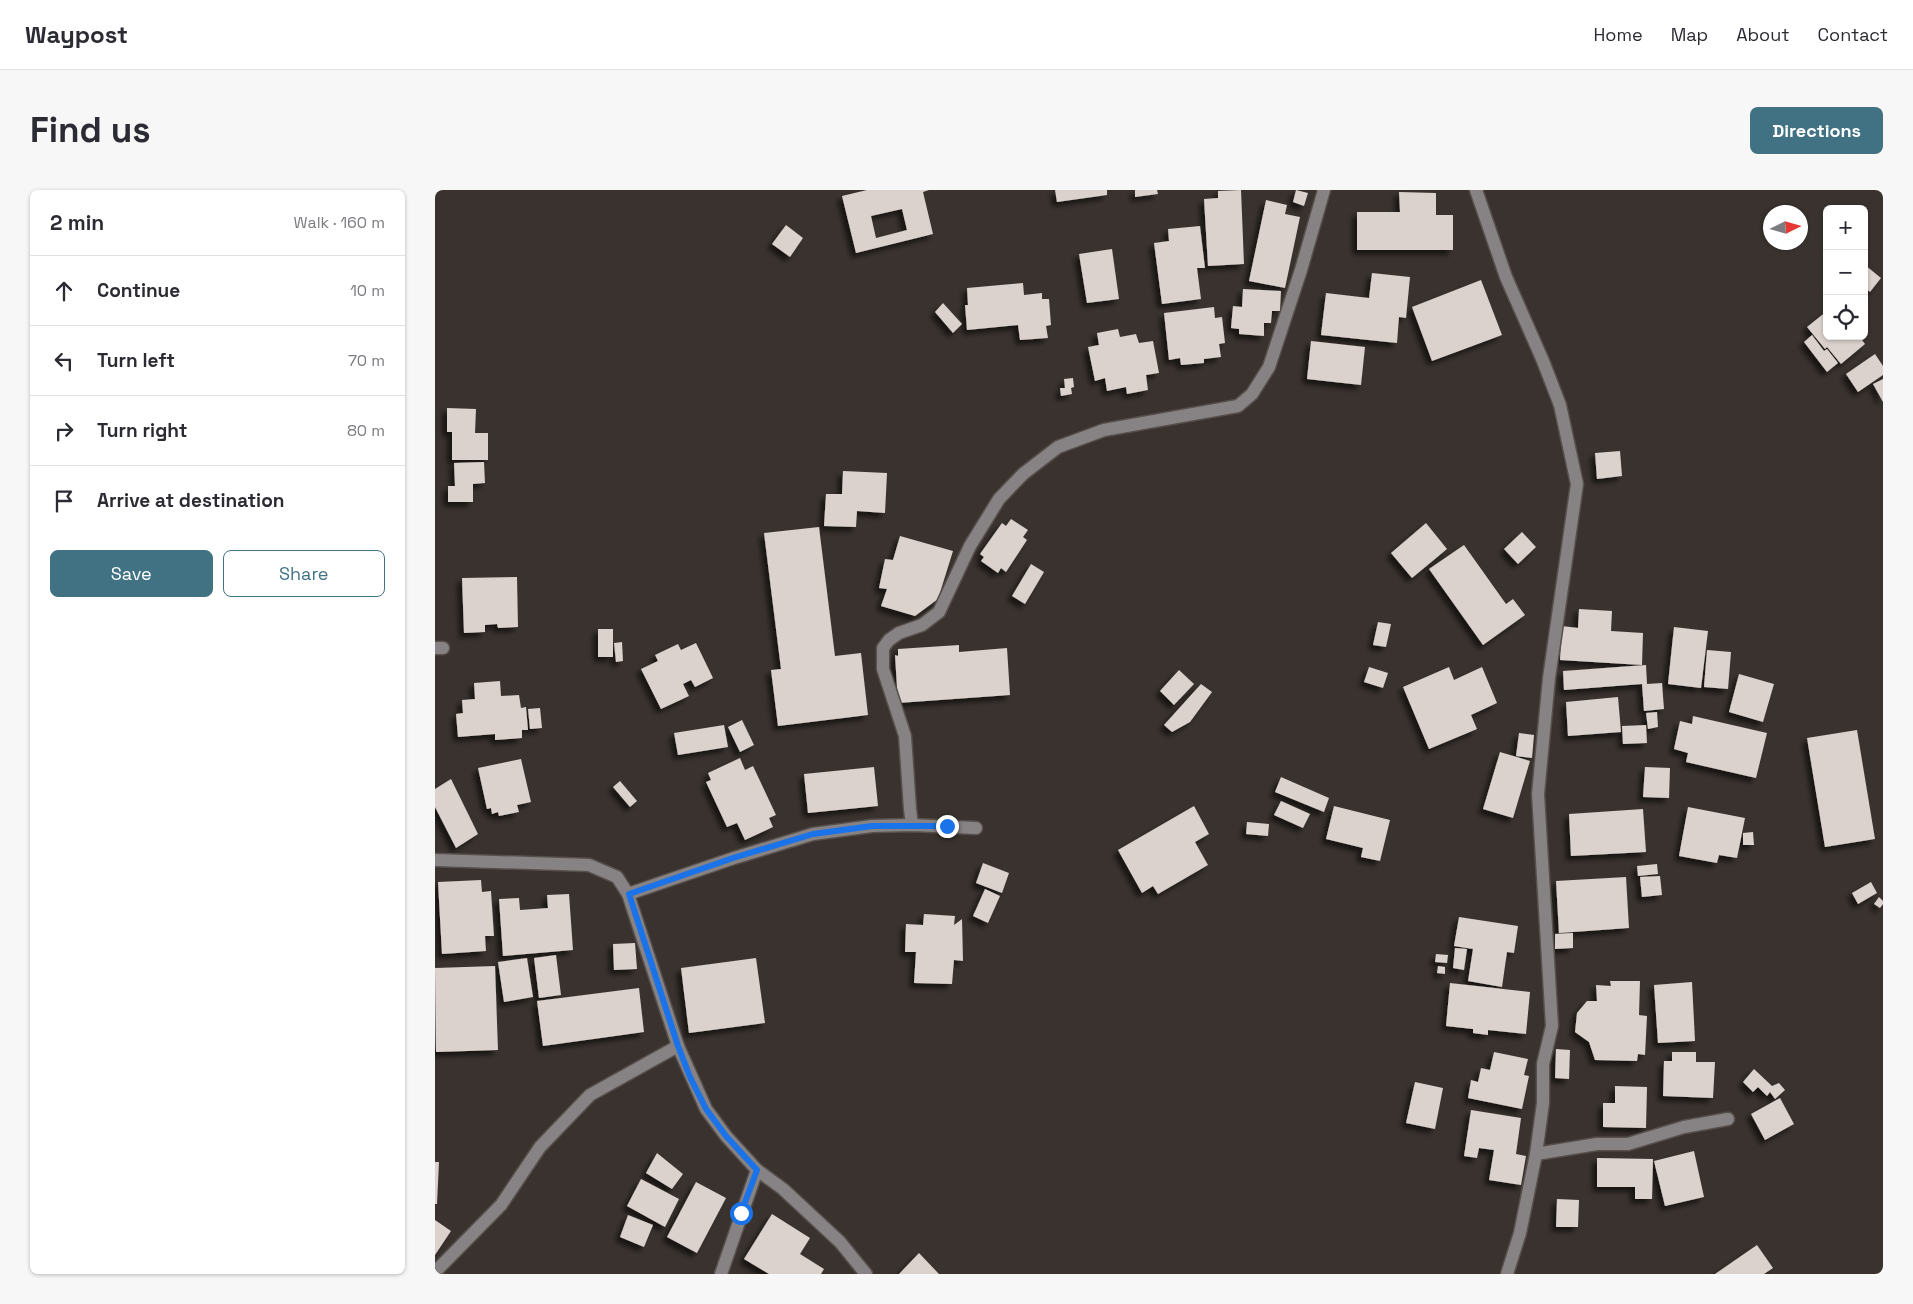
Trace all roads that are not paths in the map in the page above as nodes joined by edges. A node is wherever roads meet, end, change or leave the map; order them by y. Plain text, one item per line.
1 (1323, 190) edge
2 (1476, 190) edge
3 (913, 825) junction
4 (976, 828) dead end
5 (435, 860) edge
6 (629, 894) junction
7 (678, 1046) junction
8 (1728, 1119) dead end
9 (1537, 1154) junction
10 (757, 1170) junction
11 (435, 1272) edge
12 (721, 1274) edge
13 (866, 1274) edge
14 (1507, 1274) edge

1 - 3 street
2 - 9 street
3 - 4 street
3 - 6 street
5 - 6 street
6 - 7 street
7 - 10 street
7 - 11 street
8 - 9 street
9 - 14 street
10 - 12 street
10 - 13 street

